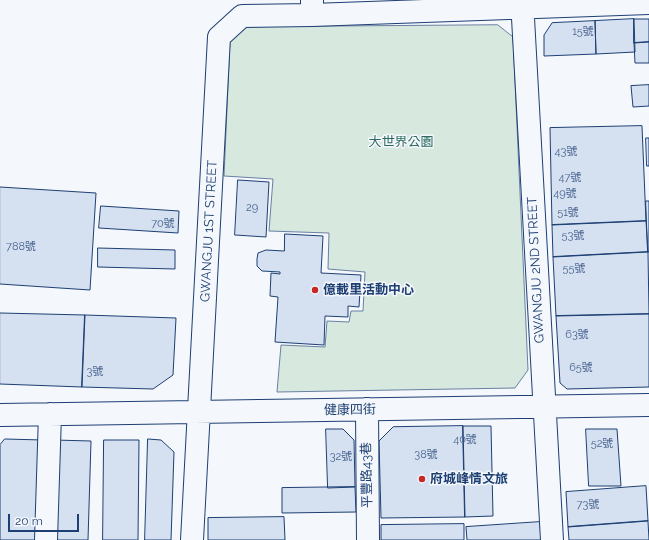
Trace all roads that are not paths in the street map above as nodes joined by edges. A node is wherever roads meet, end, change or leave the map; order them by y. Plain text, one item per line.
1 (522, 3) edge
2 (649, 3) edge
3 (312, 7) edge
4 (649, 405) edge
5 (544, 407) junction
6 (367, 409) junction
7 (199, 412) junction
8 (50, 414) junction
9 (0, 415) edge
10 (46, 540) edge
11 (192, 540) edge
12 (368, 540) edge
13 (552, 540) edge

1 - 2 street, GWANGJU 1ST STREET
1 - 3 street, GWANGJU 1ST STREET
1 - 5 street, GWANGJU 2ND STREET
3 - 7 street, GWANGJU 1ST STREET
4 - 5 street, 健康四街
5 - 6 street, 健康四街
5 - 13 street, GWANGJU 2ND STREET
6 - 7 street, 健康四街
6 - 12 street, 平豐路43巷
7 - 8 street, 健康四街
7 - 11 street, GWANGJU 1ST STREET
8 - 9 street, 健康四街
8 - 10 street

